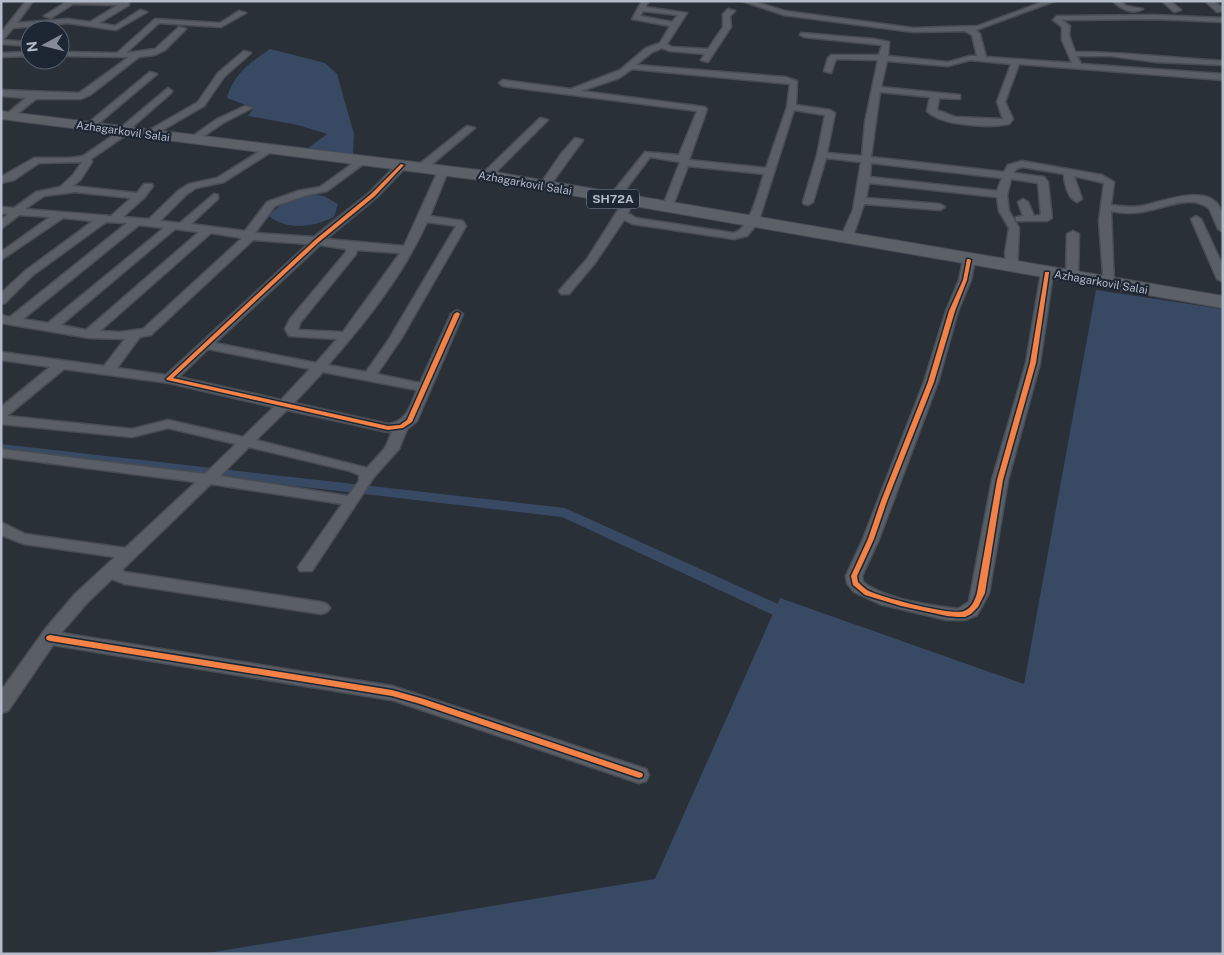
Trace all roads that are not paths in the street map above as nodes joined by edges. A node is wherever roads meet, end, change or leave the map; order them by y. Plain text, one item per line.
1 (30, 1) edge
2 (646, 1) edge
3 (745, 1) edge
4 (1052, 1) edge
5 (1116, 1) edge
6 (1165, 1) edge
7 (1208, 1) edge
8 (100, 2) edge
9 (641, 9) junction
10 (1177, 10) junction
11 (1194, 10) dead end
12 (1203, 10) dead end
13 (1221, 10) edge
14 (731, 11) dead end
15 (144, 12) dead end
16 (242, 14) dead end
17 (48, 16) dead end
18 (70, 20) edge
19 (1223, 20) edge
20 (70, 21) edge
21 (92, 24) junction
22 (674, 24) junction
23 (20, 25) edge
24 (9, 26) junction
25 (182, 29) dead end
26 (968, 29) junction
27 (804, 35) dead end
28 (1, 38) edge
29 (1, 42) edge
30 (20, 43) edge
31 (70, 45) edge
32 (100, 45) dead end
33 (120, 45) dead end
34 (130, 45) junction
35 (663, 45) junction
36 (1171, 50) dead end
37 (709, 52) junction
38 (247, 53) dead end
39 (20, 54) edge
40 (70, 54) edge
41 (1073, 54) junction
42 (1, 55) edge
43 (119, 55) junction
44 (137, 55) junction
45 (883, 58) junction
46 (982, 59) junction
47 (1179, 60) junction
48 (1016, 61) junction
49 (1223, 63) edge
50 (1077, 65) junction
51 (632, 67) junction
52 (698, 72) junction
53 (828, 72) dead end
54 (153, 74) dead end
55 (1223, 77) edge
56 (502, 83) dead end
57 (876, 89) junction
58 (168, 90) dead end
59 (573, 92) junction
60 (1, 93) edge
61 (935, 95) junction
62 (37, 96) junction
63 (957, 97) dead end
64 (791, 107) junction
65 (248, 108) dead end
66 (5, 116) edge
67 (543, 120) dead end
68 (90, 126) junction
69 (470, 128) dead end
70 (124, 131) junction
71 (149, 134) junction
72 (192, 140) junction
73 (578, 140) dead end
74 (268, 150) junction
75 (822, 155) junction
76 (86, 158) junction
77 (684, 160) junction
78 (865, 160) junction
79 (362, 161) junction
80 (402, 166) junction
81 (421, 168) junction
82 (443, 171) junction
83 (770, 171) junction
84 (1069, 172) junction
85 (1008, 174) junction
86 (486, 176) junction
87 (1, 180) edge
88 (864, 180) junction
89 (148, 186) dead end
90 (544, 186) junction
91 (62, 190) junction
92 (1002, 195) junction
93 (140, 196) junction
94 (214, 197) dead end
95 (1077, 199) dead end
96 (860, 201) junction
97 (808, 202) dead end
98 (1022, 202) dead end
99 (622, 205) junction
100 (667, 208) junction
101 (940, 208) dead end
102 (1105, 208) junction
103 (1, 210) edge
104 (18, 211) junction
105 (62, 214) junction
106 (423, 218) junction
107 (109, 219) junction
108 (1008, 219) junction
109 (1030, 219) junction
110 (1196, 219) dead end
111 (137, 222) junction
112 (151, 223) junction
113 (751, 223) junction
114 (1, 226) edge
115 (177, 226) junction
116 (1223, 228) edge
117 (208, 230) junction
118 (1073, 234) dead end
119 (247, 236) junction
120 (846, 239) junction
121 (317, 241) junction
122 (351, 246) junction
123 (407, 250) junction
124 (1, 257) edge
125 (969, 260) junction
126 (1013, 268) junction
127 (1047, 273) junction
128 (1072, 278) junction
129 (1223, 280) edge
130 (1108, 284) junction
131 (565, 291) dead end
132 (1, 300) edge
133 (1223, 302) edge
134 (457, 314) dead end
135 (1, 319) edge
136 (14, 320) junction
137 (50, 327) junction
138 (89, 334) junction
139 (136, 334) junction
140 (347, 336) junction
141 (206, 345) junction
142 (1, 356) edge
143 (61, 364) junction
144 (320, 368) junction
145 (108, 370) junction
146 (369, 377) junction
147 (169, 379) junction
148 (426, 388) junction
149 (286, 404) junction
150 (1, 414) edge
151 (1, 420) edge
152 (401, 427) junction
153 (246, 442) junction
154 (1, 453) edge
155 (213, 474) junction
156 (361, 488) junction
157 (1, 527) edge
158 (130, 554) junction
159 (306, 567) dead end
160 (113, 569) junction
161 (321, 608) dead end
162 (50, 638) junction
163 (1, 706) edge
164 (638, 775) dead end

1 - 24 street
2 - 9 street
3 - 26 street
4 - 26 street
5 - 10 street
6 - 10 street
7 - 13 street
8 - 17 street
8 - 18 street
8 - 21 street
9 - 22 street
9 - 22 street
10 - 11 street
12 - 13 street
14 - 37 street
15 - 21 street
16 - 34 street
19 - 41 street
20 - 21 street
22 - 35 street
23 - 24 street
24 - 28 street
25 - 44 street
26 - 46 street
27 - 45 street
29 - 30 street
31 - 32 street
33 - 34 street
34 - 43 street
35 - 37 street
35 - 51 street
36 - 47 street
37 - 52 street
38 - 71 street
39 - 42 street
40 - 43 street
41 - 47 street
41 - 50 street
43 - 44 street
44 - 62 street
45 - 46 street
45 - 53 street
45 - 57 street
46 - 48 street
47 - 49 street
48 - 50 street
48 - 61 street
50 - 55 street
51 - 52 street
51 - 59 street
52 - 64 street
54 - 68 street
56 - 59 street
57 - 61 street
57 - 78 street
58 - 70 street
59 - 77 street
60 - 62 street
61 - 63 street
62 - 66 street
64 - 75 street
64 - 83 street
65 - 72 street
66 - 68 main road, Azhagarkovil Salai / SH72A
67 - 86 street
68 - 70 main road, Azhagarkovil Salai / SH72A
69 - 81 street
70 - 71 main road, Azhagarkovil Salai / SH72A
70 - 76 street
71 - 72 main road, Azhagarkovil Salai / SH72A
72 - 74 main road, Azhagarkovil Salai / SH72A
73 - 90 street
74 - 79 main road, Azhagarkovil Salai / SH72A
74 - 112 street
75 - 78 street
75 - 97 street
76 - 87 street
76 - 91 street
77 - 83 street
77 - 99 street
77 - 100 street
78 - 85 street
78 - 88 street
79 - 80 main road, Azhagarkovil Salai / SH72A
79 - 119 street
80 - 81 main road, Azhagarkovil Salai / SH72A
80 - 121 street
81 - 82 main road, Azhagarkovil Salai / SH72A
82 - 86 main road, Azhagarkovil Salai / SH72A
82 - 106 street
83 - 113 street
84 - 85 street
84 - 95 street
84 - 102 street
85 - 92 street
85 - 109 street
86 - 90 main road, Azhagarkovil Salai / SH72A
88 - 92 street
88 - 96 street
89 - 93 street
90 - 99 main road, Azhagarkovil Salai / SH72A
91 - 93 street
91 - 104 street
92 - 108 street
93 - 107 street
94 - 115 street
96 - 101 street
96 - 120 street
98 - 109 street
99 - 100 main road, Azhagarkovil Salai / SH72A
99 - 113 street
99 - 131 street
100 - 113 main road, Azhagarkovil Salai / SH72A
102 - 116 street
102 - 130 street
103 - 104 street
104 - 105 street
104 - 114 street
105 - 107 street
105 - 124 street
106 - 123 street
106 - 146 street
107 - 111 street
107 - 132 street
108 - 109 street
108 - 126 street
110 - 129 street
111 - 112 street
111 - 136 street
112 - 115 street
113 - 120 main road, Azhagarkovil Salai / SH72A
115 - 117 street
115 - 137 street
117 - 119 street
117 - 138 street
118 - 128 street
119 - 121 street
119 - 139 street
120 - 125 main road, Azhagarkovil Salai / SH72A
121 - 122 street
121 - 141 street
122 - 123 street
122 - 140 street
123 - 140 street
125 - 126 main road, Azhagarkovil Salai / SH72A
125 - 127 street
126 - 127 main road, Azhagarkovil Salai / SH72A
127 - 128 main road, Azhagarkovil Salai / SH72A
128 - 130 main road, Azhagarkovil Salai / SH72A
130 - 133 main road, Azhagarkovil Salai / SH72A
134 - 148 street
135 - 136 street
136 - 137 street
137 - 138 street
138 - 139 street
139 - 145 street
140 - 144 street
141 - 144 street
141 - 147 street
142 - 143 street
143 - 145 street
143 - 150 street
144 - 146 street
144 - 149 street
145 - 147 street
146 - 148 street
147 - 149 street
148 - 152 street
149 - 152 street
149 - 153 street
151 - 153 street
152 - 156 street
153 - 155 street
153 - 156 street
154 - 155 street
155 - 156 street
155 - 158 street
156 - 159 street
157 - 158 street
158 - 160 street
160 - 161 street
160 - 162 street
162 - 163 street
162 - 164 street

